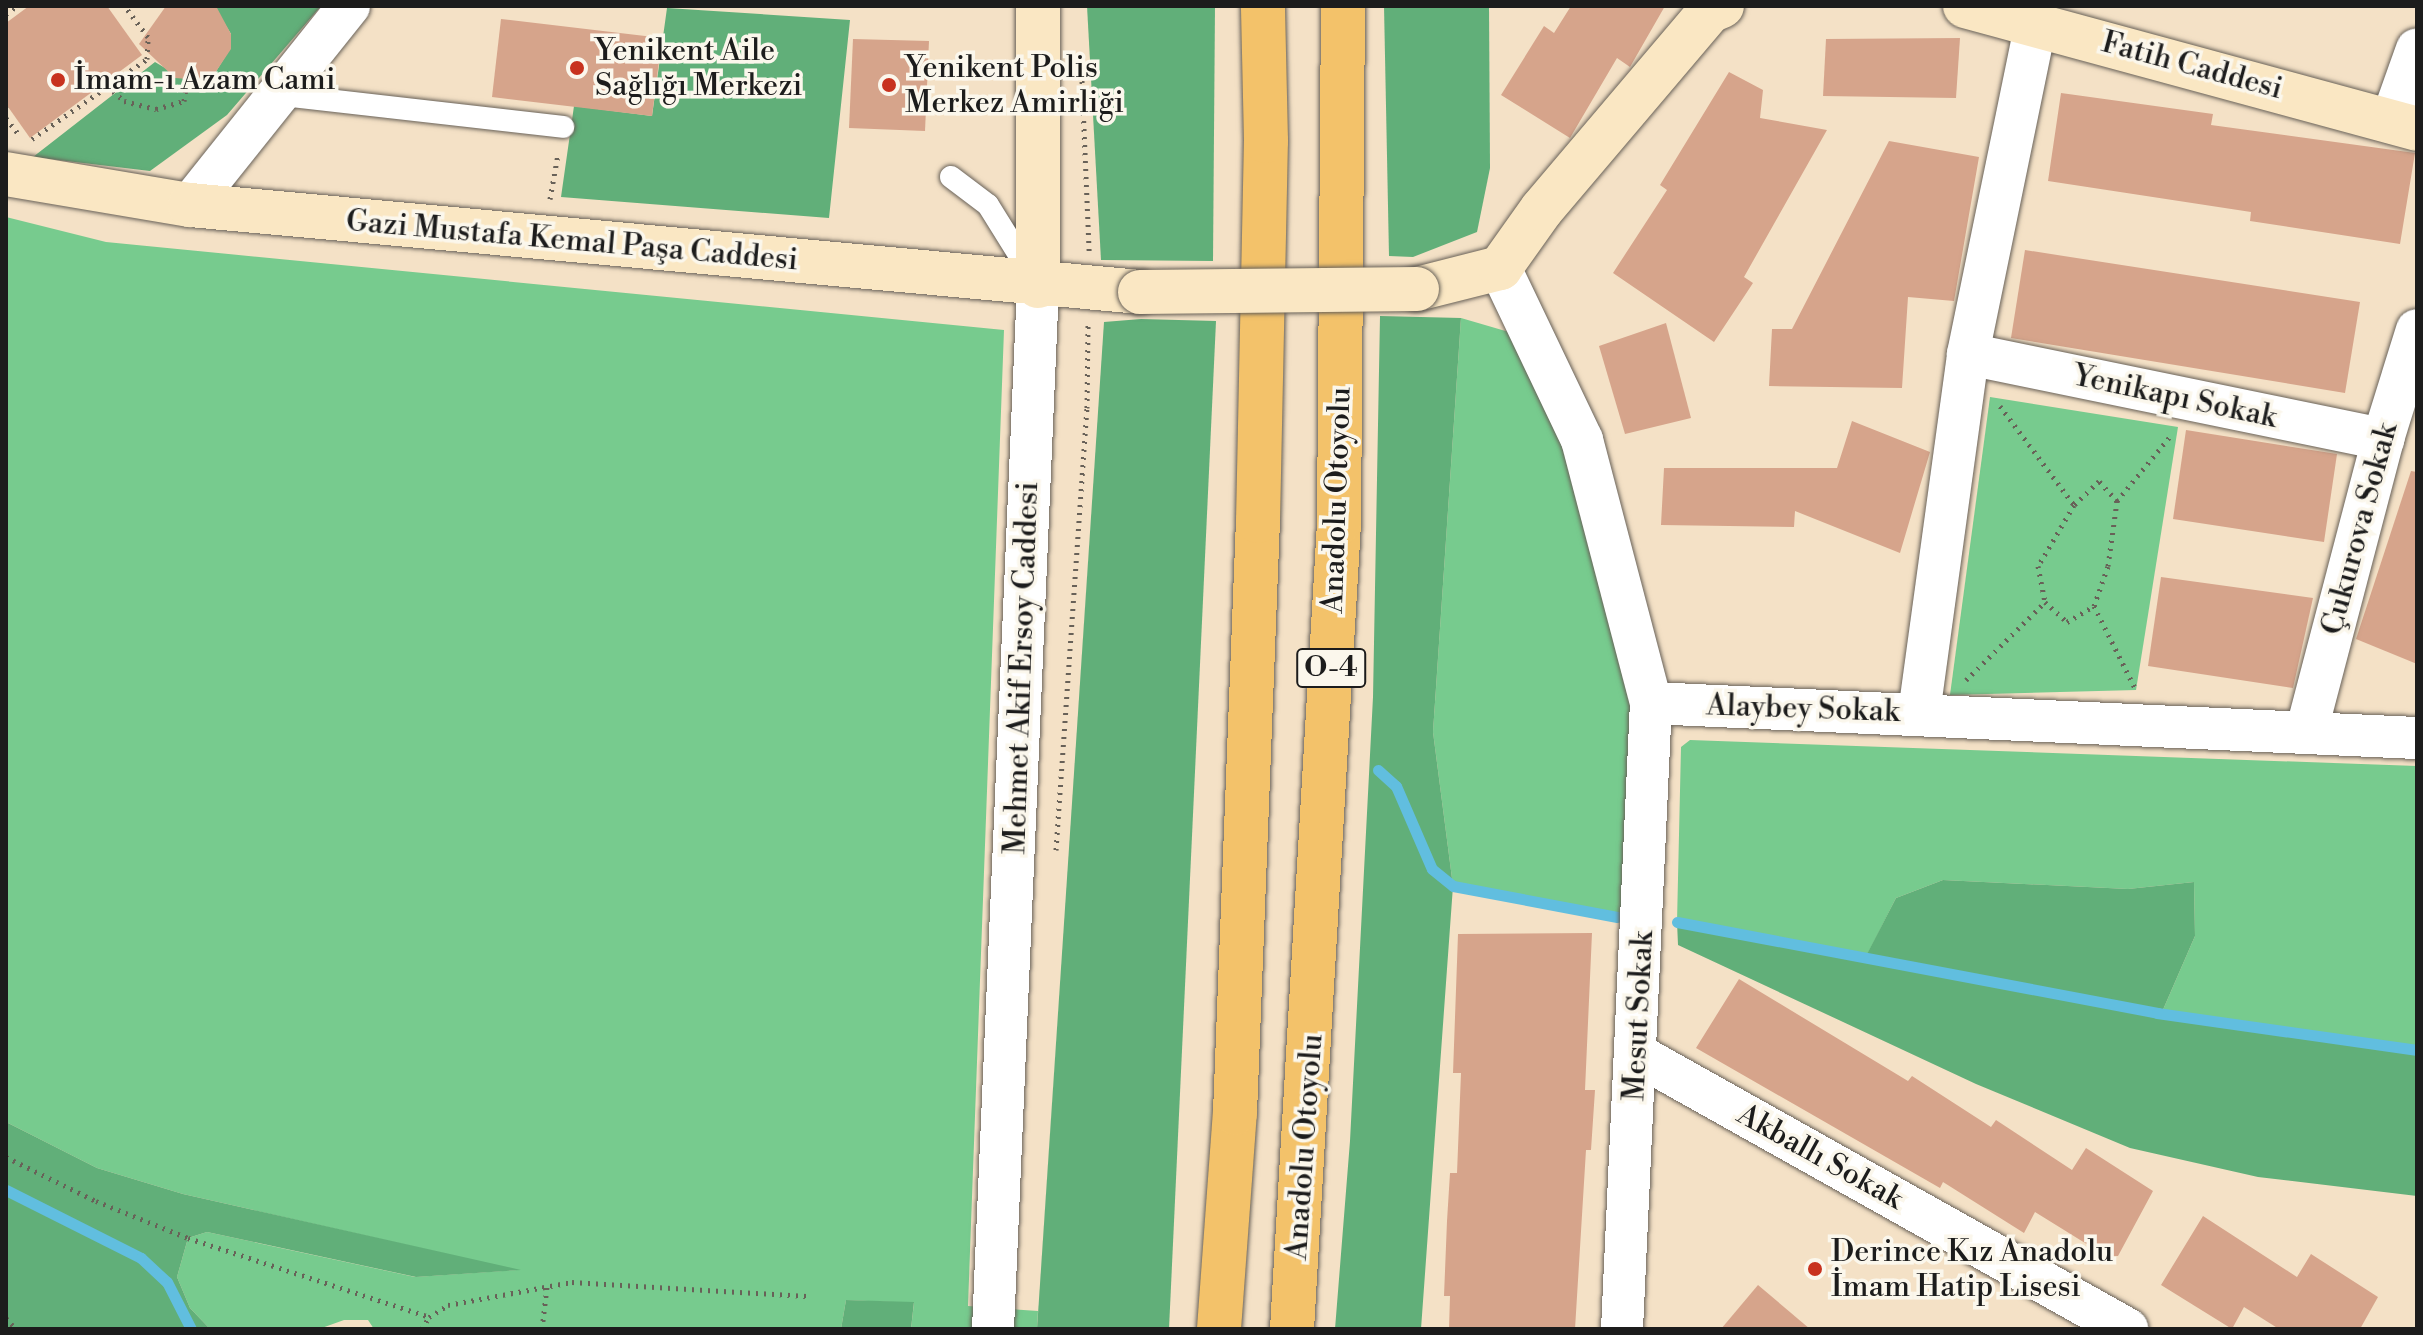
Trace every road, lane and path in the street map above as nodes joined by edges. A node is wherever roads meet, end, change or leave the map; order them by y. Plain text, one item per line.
1 (17, 6) edge
2 (125, 6) edge
3 (349, 6) edge
4 (1038, 6) edge
5 (1263, 6) edge
6 (1343, 6) edge
7 (1965, 6) edge
8 (1714, 8) edge
9 (6, 14) edge
10 (2036, 23) junction
11 (2417, 49) edge
12 (1081, 51) dead end
13 (187, 81) dead end
14 (107, 86) junction
15 (283, 95) junction
16 (6, 118) edge
17 (2404, 125) edge
18 (563, 127) joint
19 (6, 174) edge
20 (951, 177) dead end
21 (190, 205) junction
22 (544, 238) junction
23 (1500, 268) junction
24 (1038, 286) junction
25 (1088, 287) junction
26 (2417, 330) edge
27 (1967, 358) junction
28 (2178, 427) dead end
29 (2383, 439) junction
30 (2117, 501) junction
31 (2074, 505) junction
32 (2045, 602) junction
33 (2094, 606) junction
34 (2136, 690) dead end
35 (1651, 703) junction
36 (1925, 714) junction
37 (2307, 729) junction
38 (2417, 738) edge
39 (1055, 852) dead end
40 (1638, 1055) junction
41 (6, 1157) edge
42 (547, 1287) junction
43 (811, 1296) dead end
44 (429, 1317) junction
45 (6, 1318) edge
46 (16, 1329) edge
47 (422, 1329) edge
48 (542, 1329) edge
49 (993, 1329) edge
50 (1219, 1329) edge
51 (1292, 1329) edge
52 (1622, 1329) edge
53 (2127, 1329) edge

1 - 9 path
2 - 14 path
3 - 15 street
4 - 24 street, Mehmet Akif Ersoy Caddesi
5 - 50 highway, O-4
6 - 51 highway, Anadolu Otoyolu / O-4
7 - 10 street, Fatih Caddesi
8 - 23 street
10 - 17 street, Fatih Caddesi
10 - 27 street
11 - 17 street
12 - 25 path
13 - 14 path
14 - 16 path
15 - 18 lane
15 - 21 street
18 - 22 path
19 - 21 street, Gazi Mustafa Kemal Paşa Caddesi
20 - 24 lane
21 - 22 street, Gazi Mustafa Kemal Paşa Caddesi
22 - 24 street, Gazi Mustafa Kemal Paşa Caddesi
23 - 25 street, Gazi Mustafa Kemal Paşa Caddesi, bridge
23 - 35 street
24 - 25 street, Gazi Mustafa Kemal Paşa Caddesi
24 - 49 street, Mehmet Akif Ersoy Caddesi
25 - 39 path
26 - 29 street, Çukurova Sokak
27 - 29 street, Yenikapı Sokak
27 - 31 path
27 - 36 street
28 - 30 path
29 - 37 street, Çukurova Sokak
30 - 31 path
30 - 33 path
31 - 32 path
32 - 33 path
32 - 36 path
33 - 34 path
35 - 36 street, Alaybey Sokak
35 - 40 street, Mesut Sokak
36 - 37 street, Alaybey Sokak
37 - 38 street, Alaybey Sokak
40 - 52 street, Mesut Sokak
40 - 53 street, Akballı Sokak
41 - 44 path
42 - 43 path
42 - 44 path
42 - 48 path
44 - 47 path
45 - 46 path

